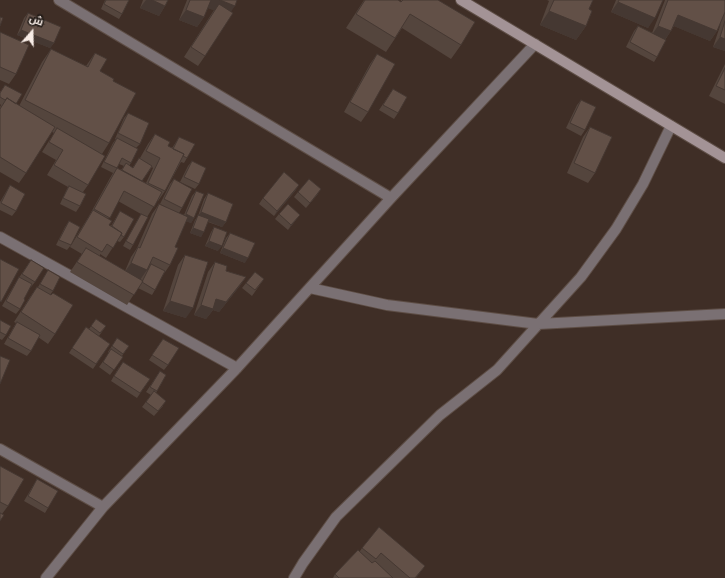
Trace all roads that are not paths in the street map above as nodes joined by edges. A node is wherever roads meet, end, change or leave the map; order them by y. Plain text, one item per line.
1 (60, 0) edge
2 (461, 0) edge
3 (535, 44) junction
4 (671, 126) junction
5 (725, 158) edge
6 (391, 198) junction
7 (0, 238) edge
8 (310, 288) junction
9 (725, 314) edge
10 (538, 324) junction
11 (237, 368) junction
12 (0, 449) edge
13 (103, 507) junction
14 (46, 578) edge
15 (294, 578) edge

1 - 6 street
2 - 3 street
3 - 4 street
3 - 6 street
4 - 5 street
4 - 10 street
6 - 8 street
7 - 11 street
8 - 10 street
8 - 11 street
9 - 10 street
10 - 15 street
11 - 13 street
12 - 13 street
13 - 14 street

